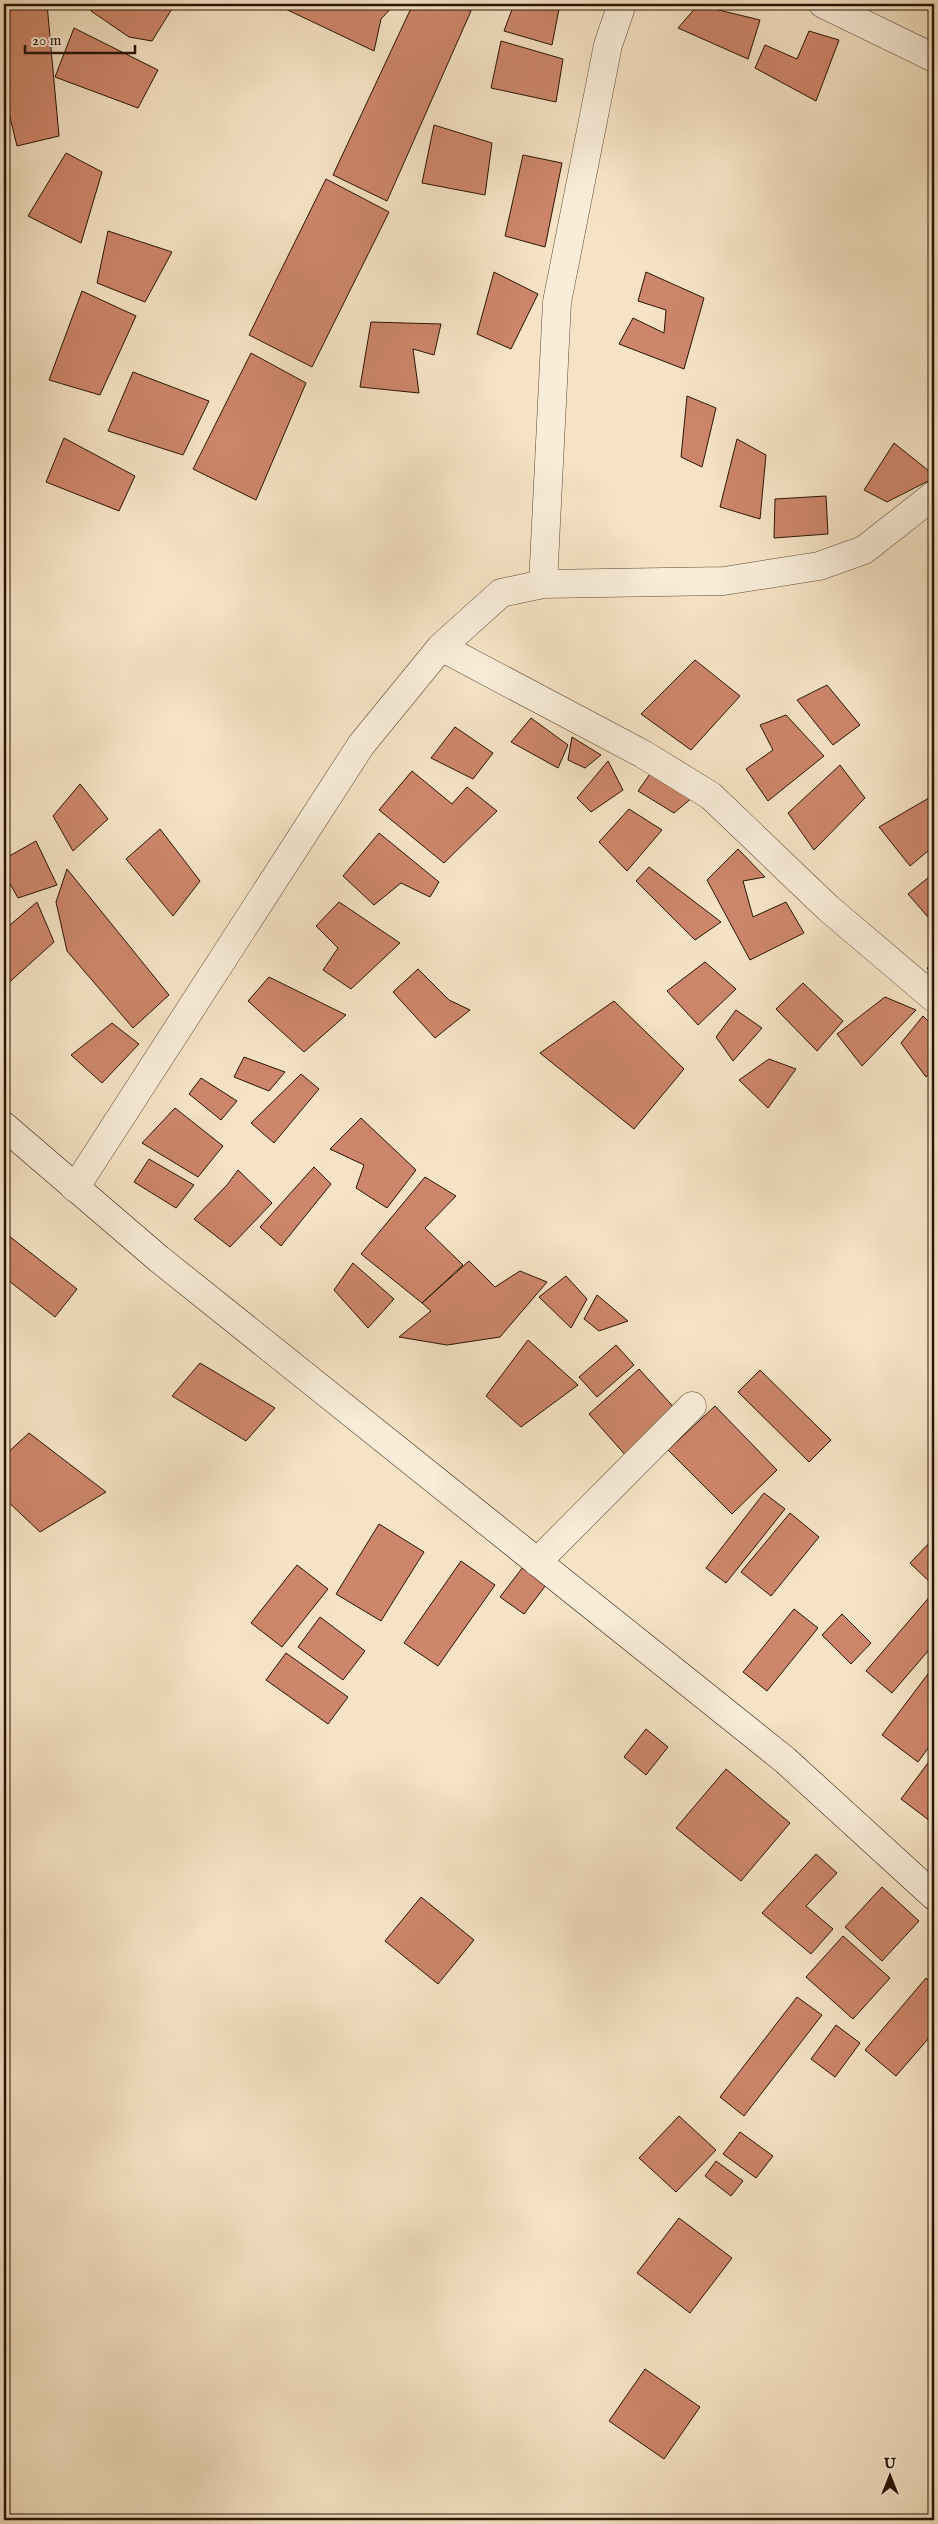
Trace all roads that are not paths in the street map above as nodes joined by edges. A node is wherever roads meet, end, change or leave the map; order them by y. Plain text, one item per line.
1 (622, 4) edge
2 (823, 4) edge
3 (933, 54) edge
4 (934, 495) edge
5 (543, 584) junction
6 (441, 647) junction
7 (934, 998) edge
8 (4, 1126) edge
9 (75, 1188) junction
10 (692, 1406) dead end
11 (537, 1562) junction
12 (934, 1896) edge

1 - 5 street
2 - 3 street
4 - 5 street
5 - 6 street
6 - 7 street
6 - 9 street
8 - 9 street
9 - 11 street
10 - 11 street
11 - 12 street

